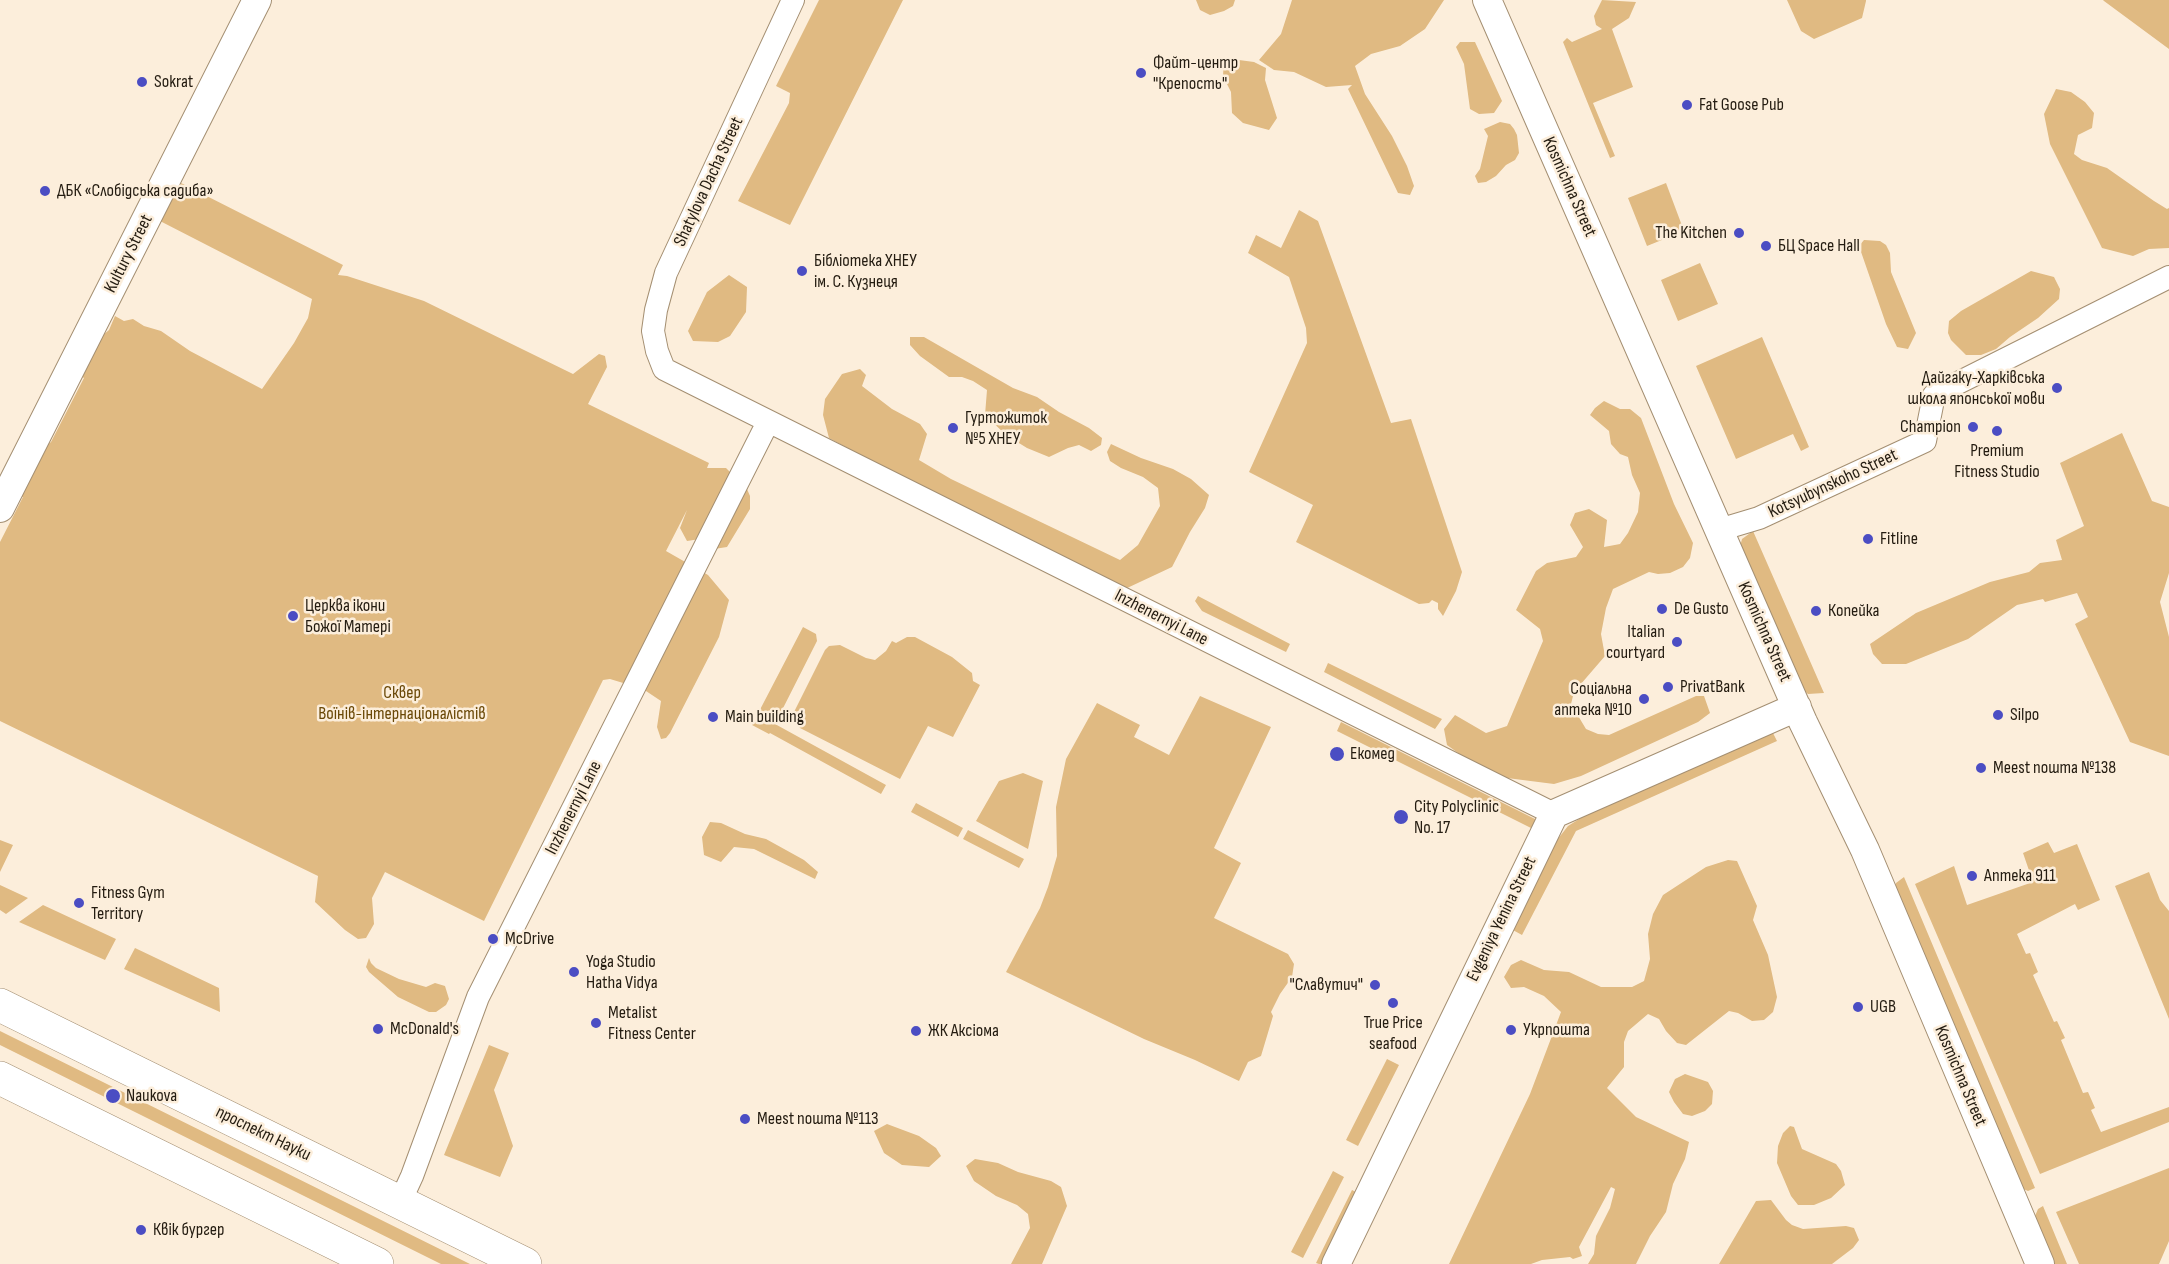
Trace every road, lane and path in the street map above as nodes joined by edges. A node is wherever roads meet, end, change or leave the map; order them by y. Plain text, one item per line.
1 (257, 0) edge
2 (793, 0) edge
3 (1487, 0) edge
4 (2169, 277) edge
5 (664, 369) joint
6 (768, 422) junction
7 (0, 508) edge
8 (1719, 530) junction
9 (1797, 707) junction
10 (1554, 814) junction
11 (0, 1005) edge
12 (0, 1078) edge
13 (400, 1202) junction
14 (377, 1264) edge
15 (525, 1264) edge
16 (1336, 1264) edge
17 (2040, 1264) edge

1 - 7 street, Kultury Street
2 - 5 street, Shatylova Dacha Street
3 - 8 street, Kosmichna Street
4 - 8 street, Kotsyubynskoho Street
5 - 6 street, Inzhenernyi Lane
6 - 10 street, Inzhenernyi Lane
6 - 13 street, Inzhenernyi Lane
8 - 9 street, Kosmichna Street
9 - 10 street
9 - 17 street, Kosmichna Street
10 - 16 street, Evgeniya Yenina Street
11 - 13 main road, проспект Науки
12 - 14 main road
13 - 15 main road, проспект Науки

